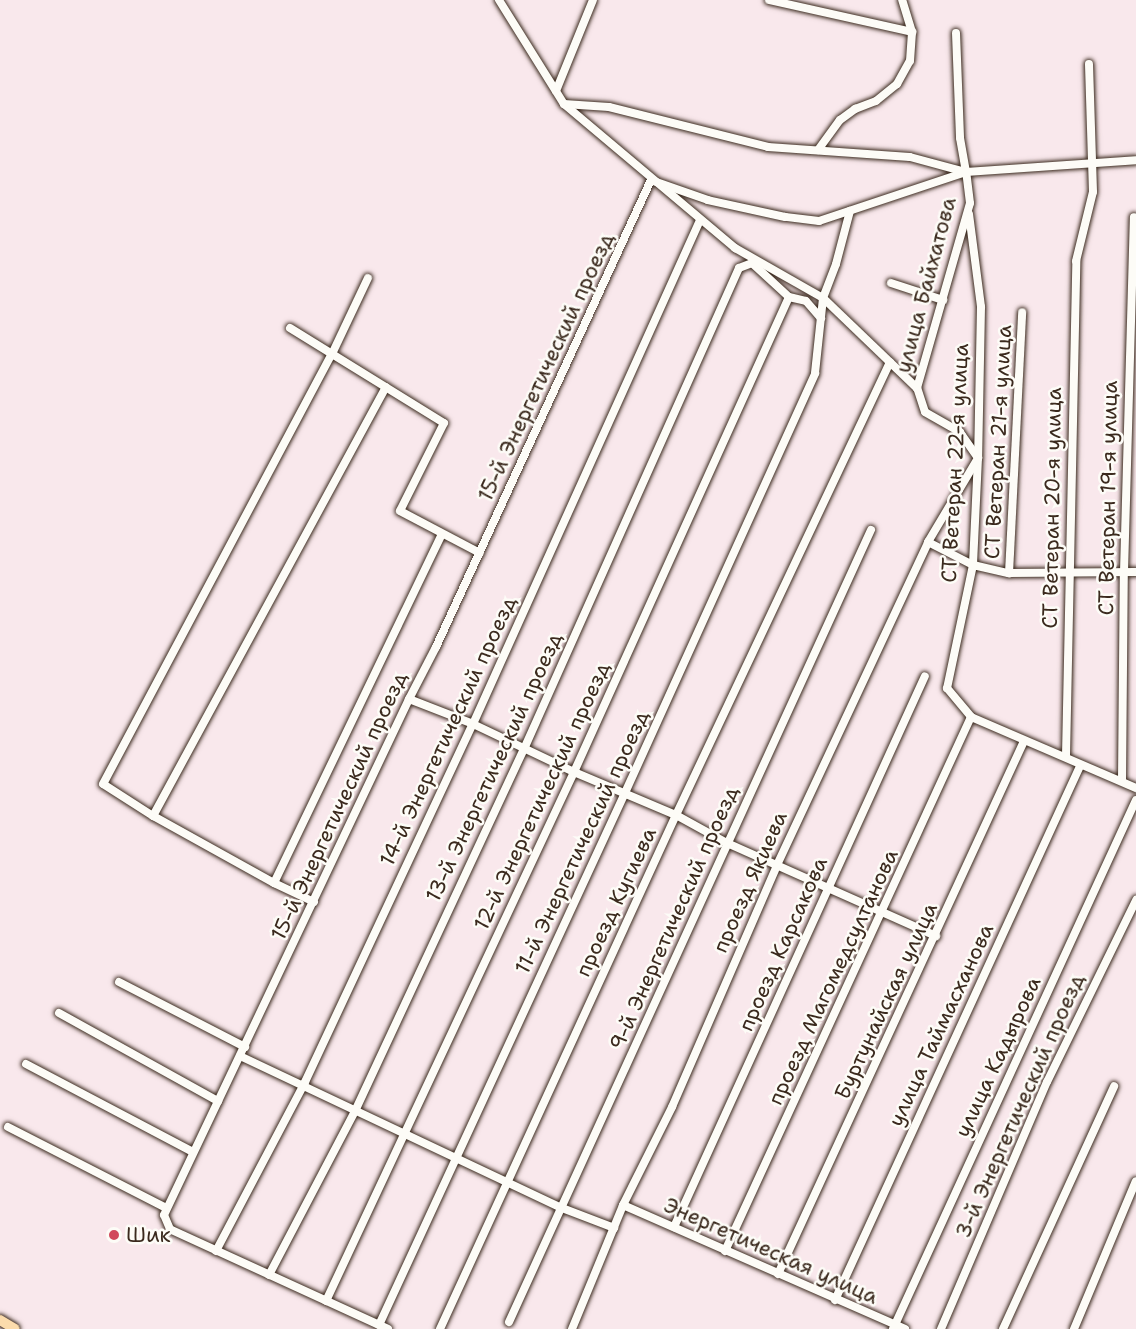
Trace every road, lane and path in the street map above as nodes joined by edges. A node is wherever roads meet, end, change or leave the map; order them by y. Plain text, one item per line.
1 (499, 0) edge
2 (593, 0) edge
3 (769, 0) edge
4 (902, 0) edge
5 (912, 32) junction
6 (956, 33) dead end
7 (1089, 64) dead end
8 (556, 91) junction
9 (564, 104) junction
10 (818, 150) junction
11 (1136, 160) edge
12 (1092, 163) junction
13 (966, 172) junction
14 (651, 180) junction
15 (969, 209) junction
16 (850, 211) junction
17 (1134, 217) dead end
18 (700, 220) junction
19 (735, 248) junction
20 (752, 263) junction
21 (368, 278) dead end
22 (891, 283) dead end
23 (823, 298) junction
24 (788, 299) junction
25 (943, 300) junction
26 (1022, 312) dead end
27 (821, 318) junction
28 (290, 328) dead end
29 (332, 354) junction
30 (890, 362) junction
31 (386, 387) junction
32 (917, 388) junction
33 (978, 458) junction
34 (871, 530) dead end
35 (442, 534) junction
36 (928, 542) junction
37 (480, 553) junction
38 (973, 565) junction
39 (1068, 572) junction
40 (1124, 572) junction
41 (1136, 572) edge
42 (1010, 573) junction
43 (925, 676) dead end
44 (409, 699) junction
45 (971, 717) junction
46 (472, 724) junction
47 (1024, 741) junction
48 (524, 749) junction
49 (1066, 756) junction
50 (1080, 766) junction
51 (574, 772) junction
52 (1122, 781) junction
53 (1136, 788) edge
54 (624, 795) junction
55 (1136, 800) edge
56 (676, 815) junction
57 (153, 816) junction
58 (727, 843) junction
59 (777, 865) junction
60 (274, 883) junction
61 (828, 888) junction
62 (1136, 900) edge
63 (314, 902) junction
64 (883, 913) junction
65 (936, 936) junction
66 (119, 982) dead end
67 (59, 1013) dead end
68 (245, 1047) junction
69 (240, 1056) junction
70 (26, 1064) dead end
71 (304, 1086) junction
72 (1114, 1086) dead end
73 (218, 1101) junction
74 (356, 1109) junction
75 (8, 1126) dead end
76 (406, 1133) junction
77 (193, 1152) junction
78 (457, 1157) junction
79 (1136, 1181) edge
80 (508, 1182) junction
81 (623, 1205) junction
82 (166, 1208) junction
83 (562, 1208) junction
84 (674, 1227) junction
85 (614, 1228) junction
86 (216, 1251) junction
87 (725, 1251) junction
88 (778, 1274) junction
89 (269, 1275) junction
90 (836, 1300) junction
91 (326, 1301) junction
92 (0, 1320) edge
93 (509, 1322) dead end
94 (379, 1325) junction
95 (894, 1327) edge
96 (15, 1329) edge
97 (388, 1329) edge
98 (440, 1329) edge
99 (572, 1329) edge
100 (905, 1329) edge
101 (941, 1329) edge
102 (1003, 1329) edge
103 (1074, 1329) edge

1 - 8 street
2 - 8 street
3 - 5 street
4 - 5 street
5 - 10 street
6 - 13 street
7 - 12 street, СТ Ветеран 20-я улица
8 - 9 street
9 - 10 street
9 - 14 street
10 - 13 street
11 - 12 street
12 - 13 street
12 - 39 street, СТ Ветеран 20-я улица
13 - 15 street, улица Байхатова
13 - 16 street, улица Байхатова
14 - 16 street, улица Байхатова
14 - 18 street
14 - 37 street, 15-й Энергетический проезд
15 - 25 street, улица Байхатова
15 - 33 street, СТ Ветеран 22-я улица
16 - 23 street, 11-й Энергетический проезд
17 - 40 street, СТ Ветеран 19-я улица
18 - 19 street
18 - 46 street, 14-й Энергетический проезд
19 - 20 street
19 - 23 street
20 - 24 street
20 - 48 street, 13-й Энергетический проезд
21 - 29 street
22 - 25 street
23 - 27 street, 11-й Энергетический проезд
23 - 30 street
24 - 27 street
24 - 51 street, 12-й Энергетический проезд
25 - 32 street, улица Байхатова
26 - 42 street, СТ Ветеран 21-я улица
27 - 54 street, 11-й Энергетический проезд
28 - 29 street
29 - 31 street
29 - 57 street
30 - 32 street
30 - 56 street, проезд Кугиева
31 - 35 street
31 - 57 street
32 - 33 street, улица Байхатова
33 - 36 street, проезд Якиева
33 - 38 street, СТ Ветеран 22-я улица
34 - 58 street, 9-й Энергетический проезд
35 - 37 street
35 - 60 street
36 - 38 street
36 - 59 street, проезд Якиева
37 - 44 street, 15-й Энергетический проезд
38 - 42 street
38 - 45 street, СТ Ветеран 22-я улица
39 - 40 street
39 - 42 street
39 - 49 street, СТ Ветеран 20-я улица
40 - 41 street
40 - 52 street, СТ Ветеран 19-я улица
43 - 61 street, проезд Карсакова
44 - 46 street
44 - 63 street, 15-й Энергетический проезд
45 - 47 street
45 - 64 street, проезд Магомедсултанова
46 - 48 street
46 - 71 street, 14-й Энергетический проезд
47 - 49 street
47 - 65 street, Буртунайская улица
48 - 51 street
48 - 74 street, 13-й Энергетический проезд
49 - 50 street
50 - 52 street
50 - 90 street, улица Таймасханова
51 - 54 street
51 - 76 street, 12-й Энергетический проезд
52 - 53 street
54 - 56 street
54 - 78 street, 11-й Энергетический проезд
55 - 95 street, улица Кадырова
56 - 58 street
56 - 80 street, проезд Кугиева
57 - 60 street
58 - 59 street
58 - 83 street, 9-й Энергетический проезд
59 - 61 street
59 - 81 street, проезд Якиева
60 - 63 street
61 - 64 street
61 - 84 street, проезд Карсакова
62 - 101 street, 3-й Энергетический проезд
63 - 68 street, 15-й Энергетический проезд
64 - 65 street
64 - 87 street, проезд Магомедсултанова
65 - 88 street, Буртунайская улица
66 - 68 street
67 - 73 street
68 - 69 street, 15-й Энергетический проезд
69 - 71 street
69 - 73 street, 15-й Энергетический проезд
70 - 77 street
71 - 74 street
71 - 86 street, 14-й Энергетический проезд
72 - 102 street
73 - 77 street, 15-й Энергетический проезд
74 - 76 street
74 - 89 street, 13-й Энергетический проезд
75 - 82 street
76 - 78 street
76 - 91 street, 12-й Энергетический проезд
77 - 82 street, 15-й Энергетический проезд
78 - 80 street
78 - 94 street, 11-й Энергетический проезд
79 - 103 street
80 - 83 street
80 - 98 street, проезд Кугиева
81 - 84 street, Энергетическая улица
81 - 85 street, проезд Якиева
82 - 86 street
83 - 85 street
83 - 93 street, 9-й Энергетический проезд
84 - 87 street, Энергетическая улица
85 - 99 street, проезд Якиева
86 - 89 street
87 - 88 street, Энергетическая улица
88 - 90 street, Энергетическая улица
89 - 91 street
90 - 95 street, Энергетическая улица
91 - 94 street
92 - 96 highway
94 - 97 street
95 - 100 street, Энергетическая улица

